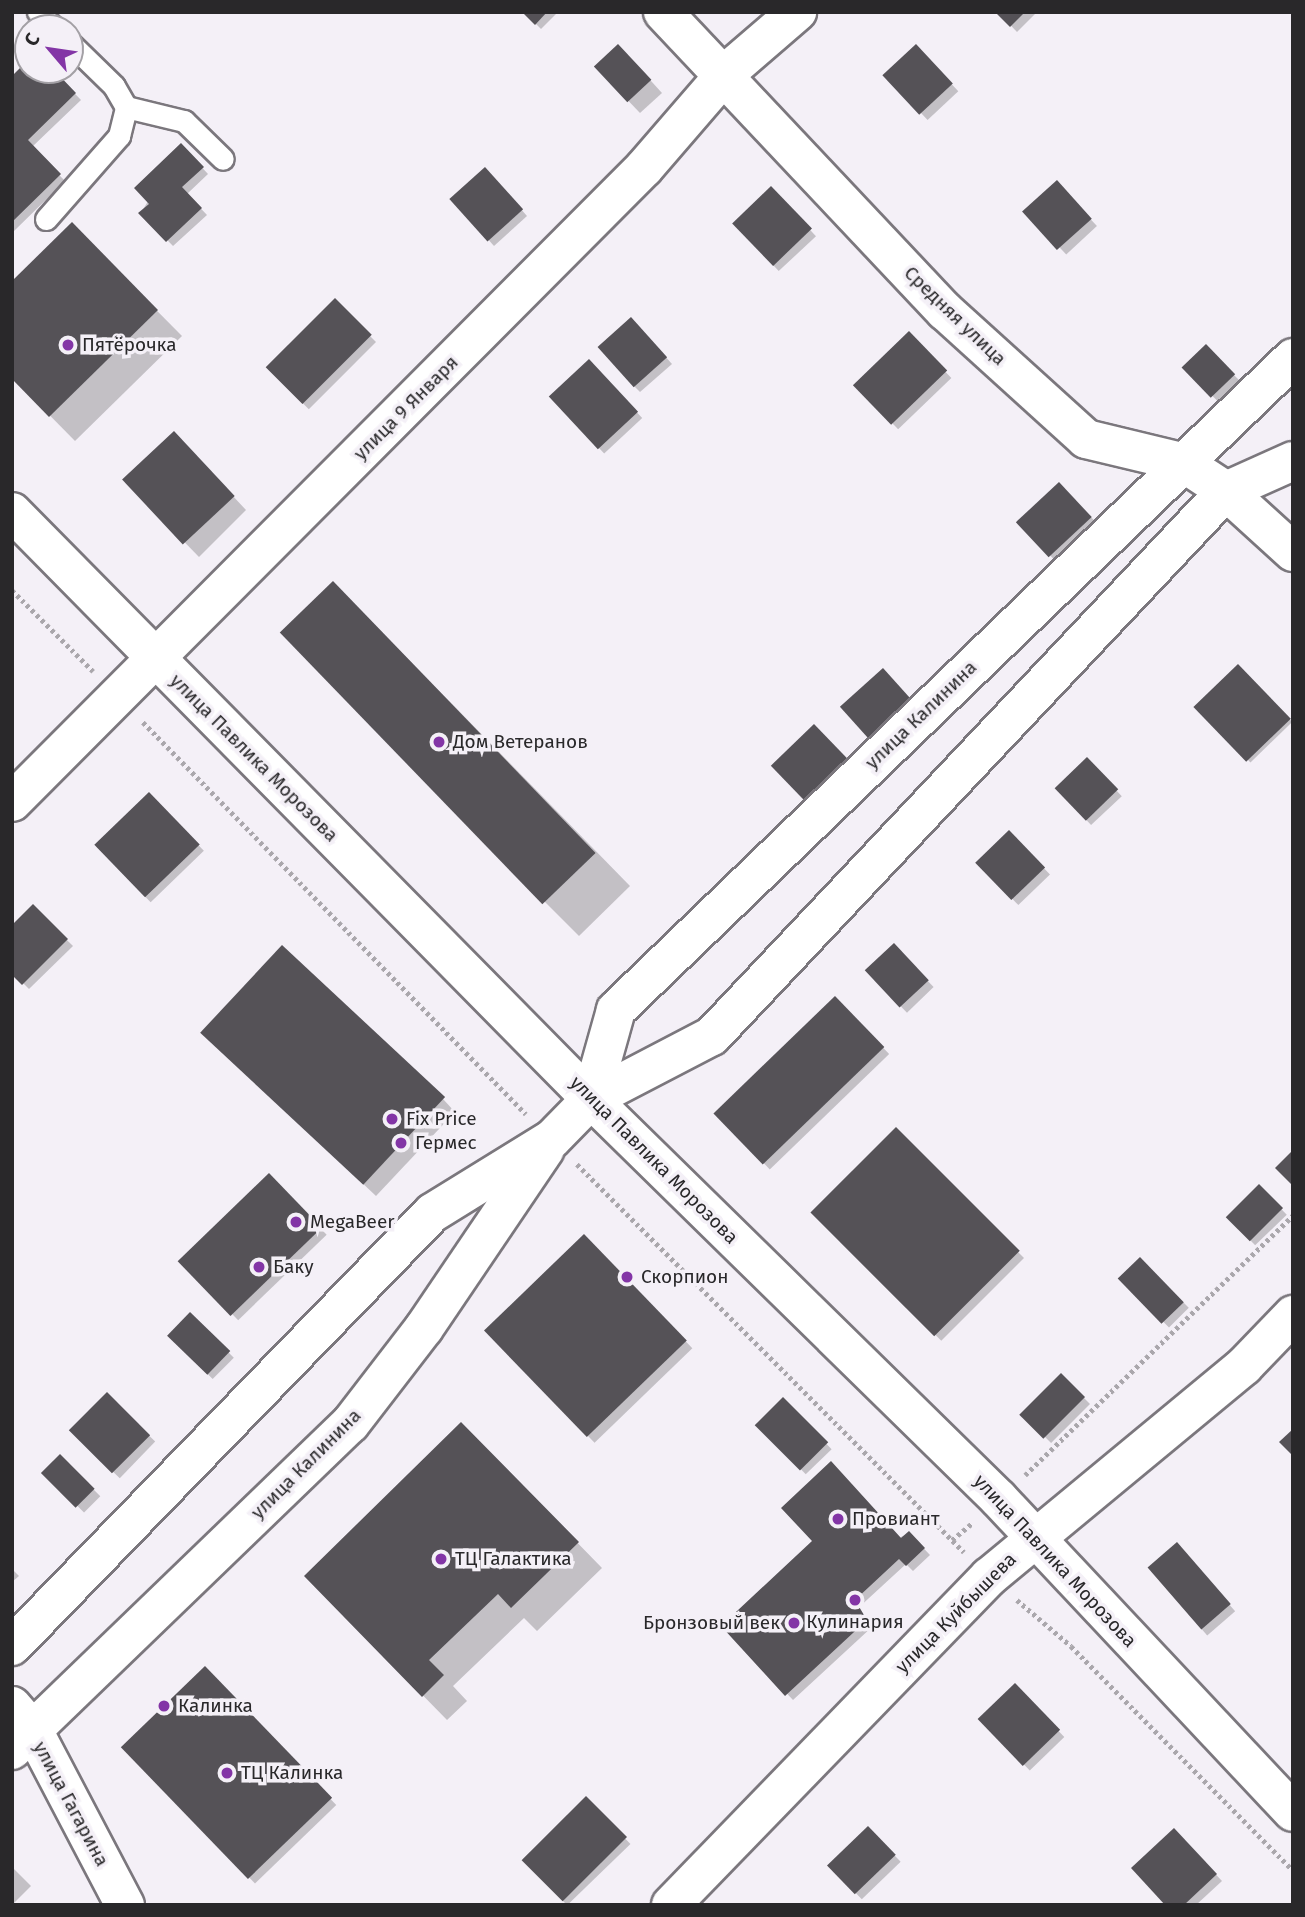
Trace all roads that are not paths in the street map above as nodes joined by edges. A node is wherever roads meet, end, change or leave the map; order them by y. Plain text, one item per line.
1 (663, 12) edge
2 (797, 12) edge
3 (84, 57) edge
4 (726, 73) junction
5 (126, 107) junction
6 (223, 159) dead end
7 (46, 219) dead end
8 (1293, 358) edge
9 (1293, 461) edge
10 (1182, 462) junction
11 (1226, 491) junction
12 (12, 512) edge
13 (1293, 552) edge
14 (157, 660) junction
15 (12, 802) edge
16 (591, 1099) junction
17 (552, 1139) junction
18 (1293, 1315) edge
19 (1033, 1539) junction
20 (12, 1646) edge
21 (19, 1729) edge
22 (1293, 1812) edge
23 (125, 1905) edge
24 (671, 1905) edge

1 - 4 street, Средняя улица
2 - 4 street, улица 9 Января
3 - 5 lane
4 - 10 street, Средняя улица
4 - 14 street, улица 9 Января
5 - 6 lane
5 - 7 lane
8 - 10 street, улица Калинина
9 - 11 street, улица Калинина
10 - 11 street, Средняя улица
10 - 16 street, улица Калинина
11 - 13 street, Средняя улица
11 - 16 street, улица Калинина
12 - 14 street, улица Павлика Морозова
14 - 15 street, улица 9 Января
14 - 16 street, улица Павлика Морозова
16 - 17 street, улица Калинина
16 - 19 street, улица Павлика Морозова
17 - 20 street, улица Калинина
17 - 21 street, улица Калинина
18 - 19 street, улица Куйбышева
19 - 22 street, улица Павлика Морозова
19 - 24 street, улица Куйбышева
21 - 23 street, улица Гагарина

